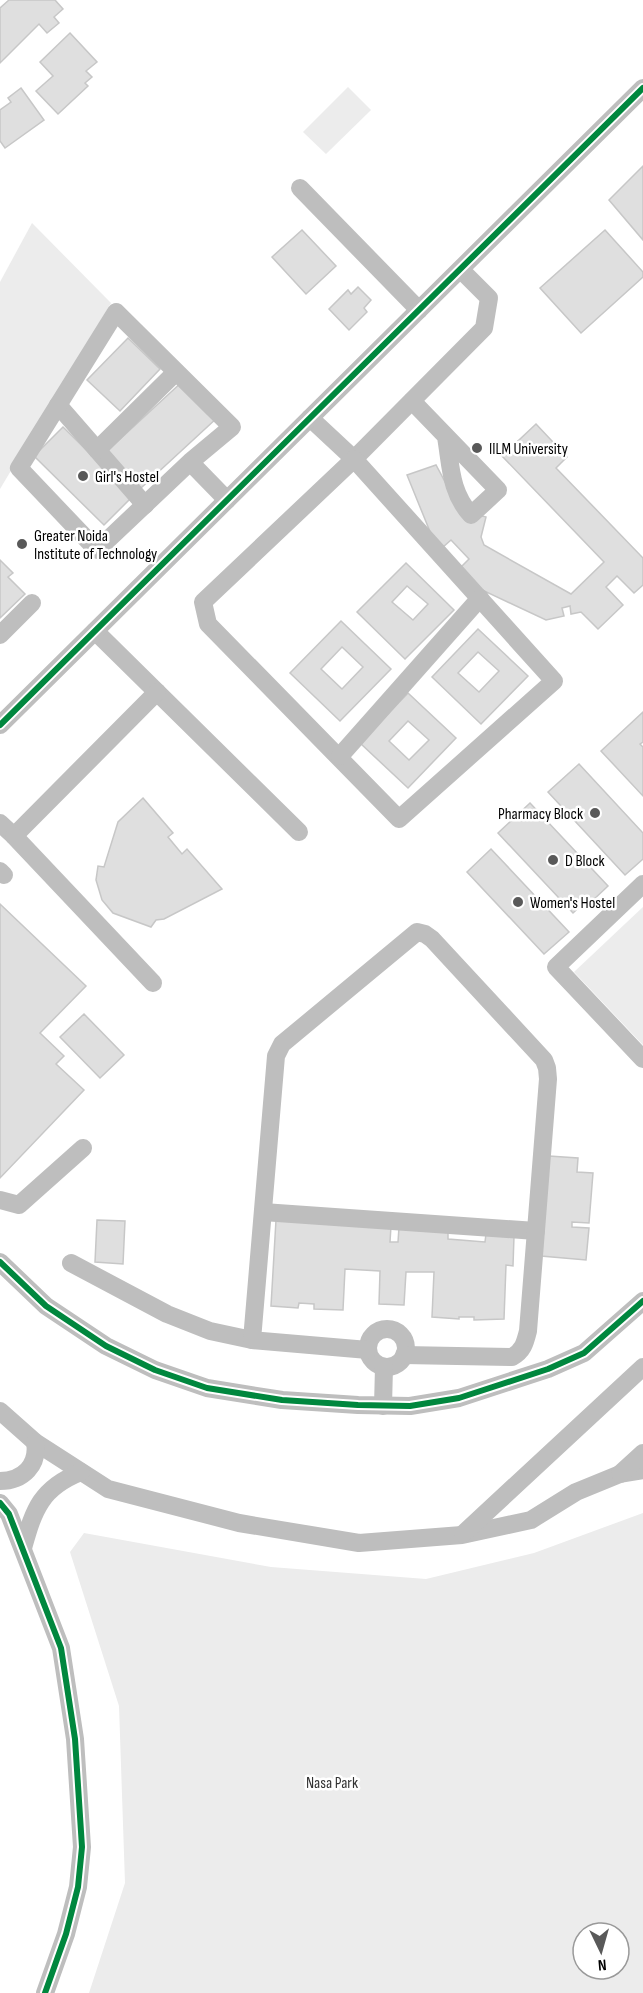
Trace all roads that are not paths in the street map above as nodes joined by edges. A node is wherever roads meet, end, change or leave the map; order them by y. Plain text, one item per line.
1 (643, 88) edge
2 (300, 188) dead end
3 (461, 270) junction
4 (419, 310) junction
5 (176, 372) junction
6 (412, 401) junction
7 (58, 405) junction
8 (310, 418) junction
9 (446, 436) dead end
10 (97, 450) junction
11 (354, 459) junction
12 (190, 462) junction
13 (227, 500) junction
14 (144, 505) junction
15 (480, 598) junction
16 (33, 603) dead end
17 (95, 631) junction
18 (0, 634) edge
19 (157, 692) junction
20 (0, 725) edge
21 (340, 756) junction
22 (0, 823) edge
23 (299, 831) dead end
24 (14, 836) junction
25 (643, 884) edge
26 (153, 983) dead end
27 (643, 1059) edge
28 (83, 1148) dead end
29 (0, 1200) edge
30 (263, 1212) junction
31 (536, 1231) junction
32 (0, 1262) edge
33 (71, 1263) dead end
34 (643, 1301) edge
35 (252, 1340) junction
36 (368, 1350) junction
37 (404, 1355) junction
38 (384, 1367) junction
39 (643, 1367) edge
40 (383, 1406) junction
41 (0, 1412) edge
42 (35, 1442) junction
43 (643, 1453) edge
44 (643, 1470) edge
45 (81, 1472) junction
46 (620, 1474) junction
47 (0, 1481) edge
48 (0, 1503) edge
49 (462, 1535) junction
50 (23, 1548) junction
51 (45, 1993) edge

1 - 3 street
2 - 4 street
3 - 4 street
3 - 6 street
4 - 8 street
5 - 7 street
5 - 10 street
5 - 12 street
6 - 9 street
6 - 11 street
7 - 10 street
7 - 14 street
8 - 11 street
8 - 13 street
10 - 14 street
11 - 15 street
11 - 21 street
12 - 13 street
12 - 14 street
13 - 17 street
15 - 21 street
15 - 21 street
16 - 18 street
17 - 19 street
17 - 20 street
19 - 23 street
19 - 24 street
22 - 24 street
24 - 26 street
25 - 27 street
28 - 29 street
30 - 31 street
30 - 31 street
30 - 35 street
31 - 37 street
32 - 40 street
33 - 35 street
34 - 40 street
35 - 36 street
36 - 37 street
36 - 38 street
37 - 38 street
38 - 40 street
39 - 49 street
41 - 42 street
42 - 45 street
42 - 47 street
43 - 46 street
44 - 46 street
45 - 49 street
45 - 50 street
46 - 49 street
48 - 50 street
50 - 51 street

